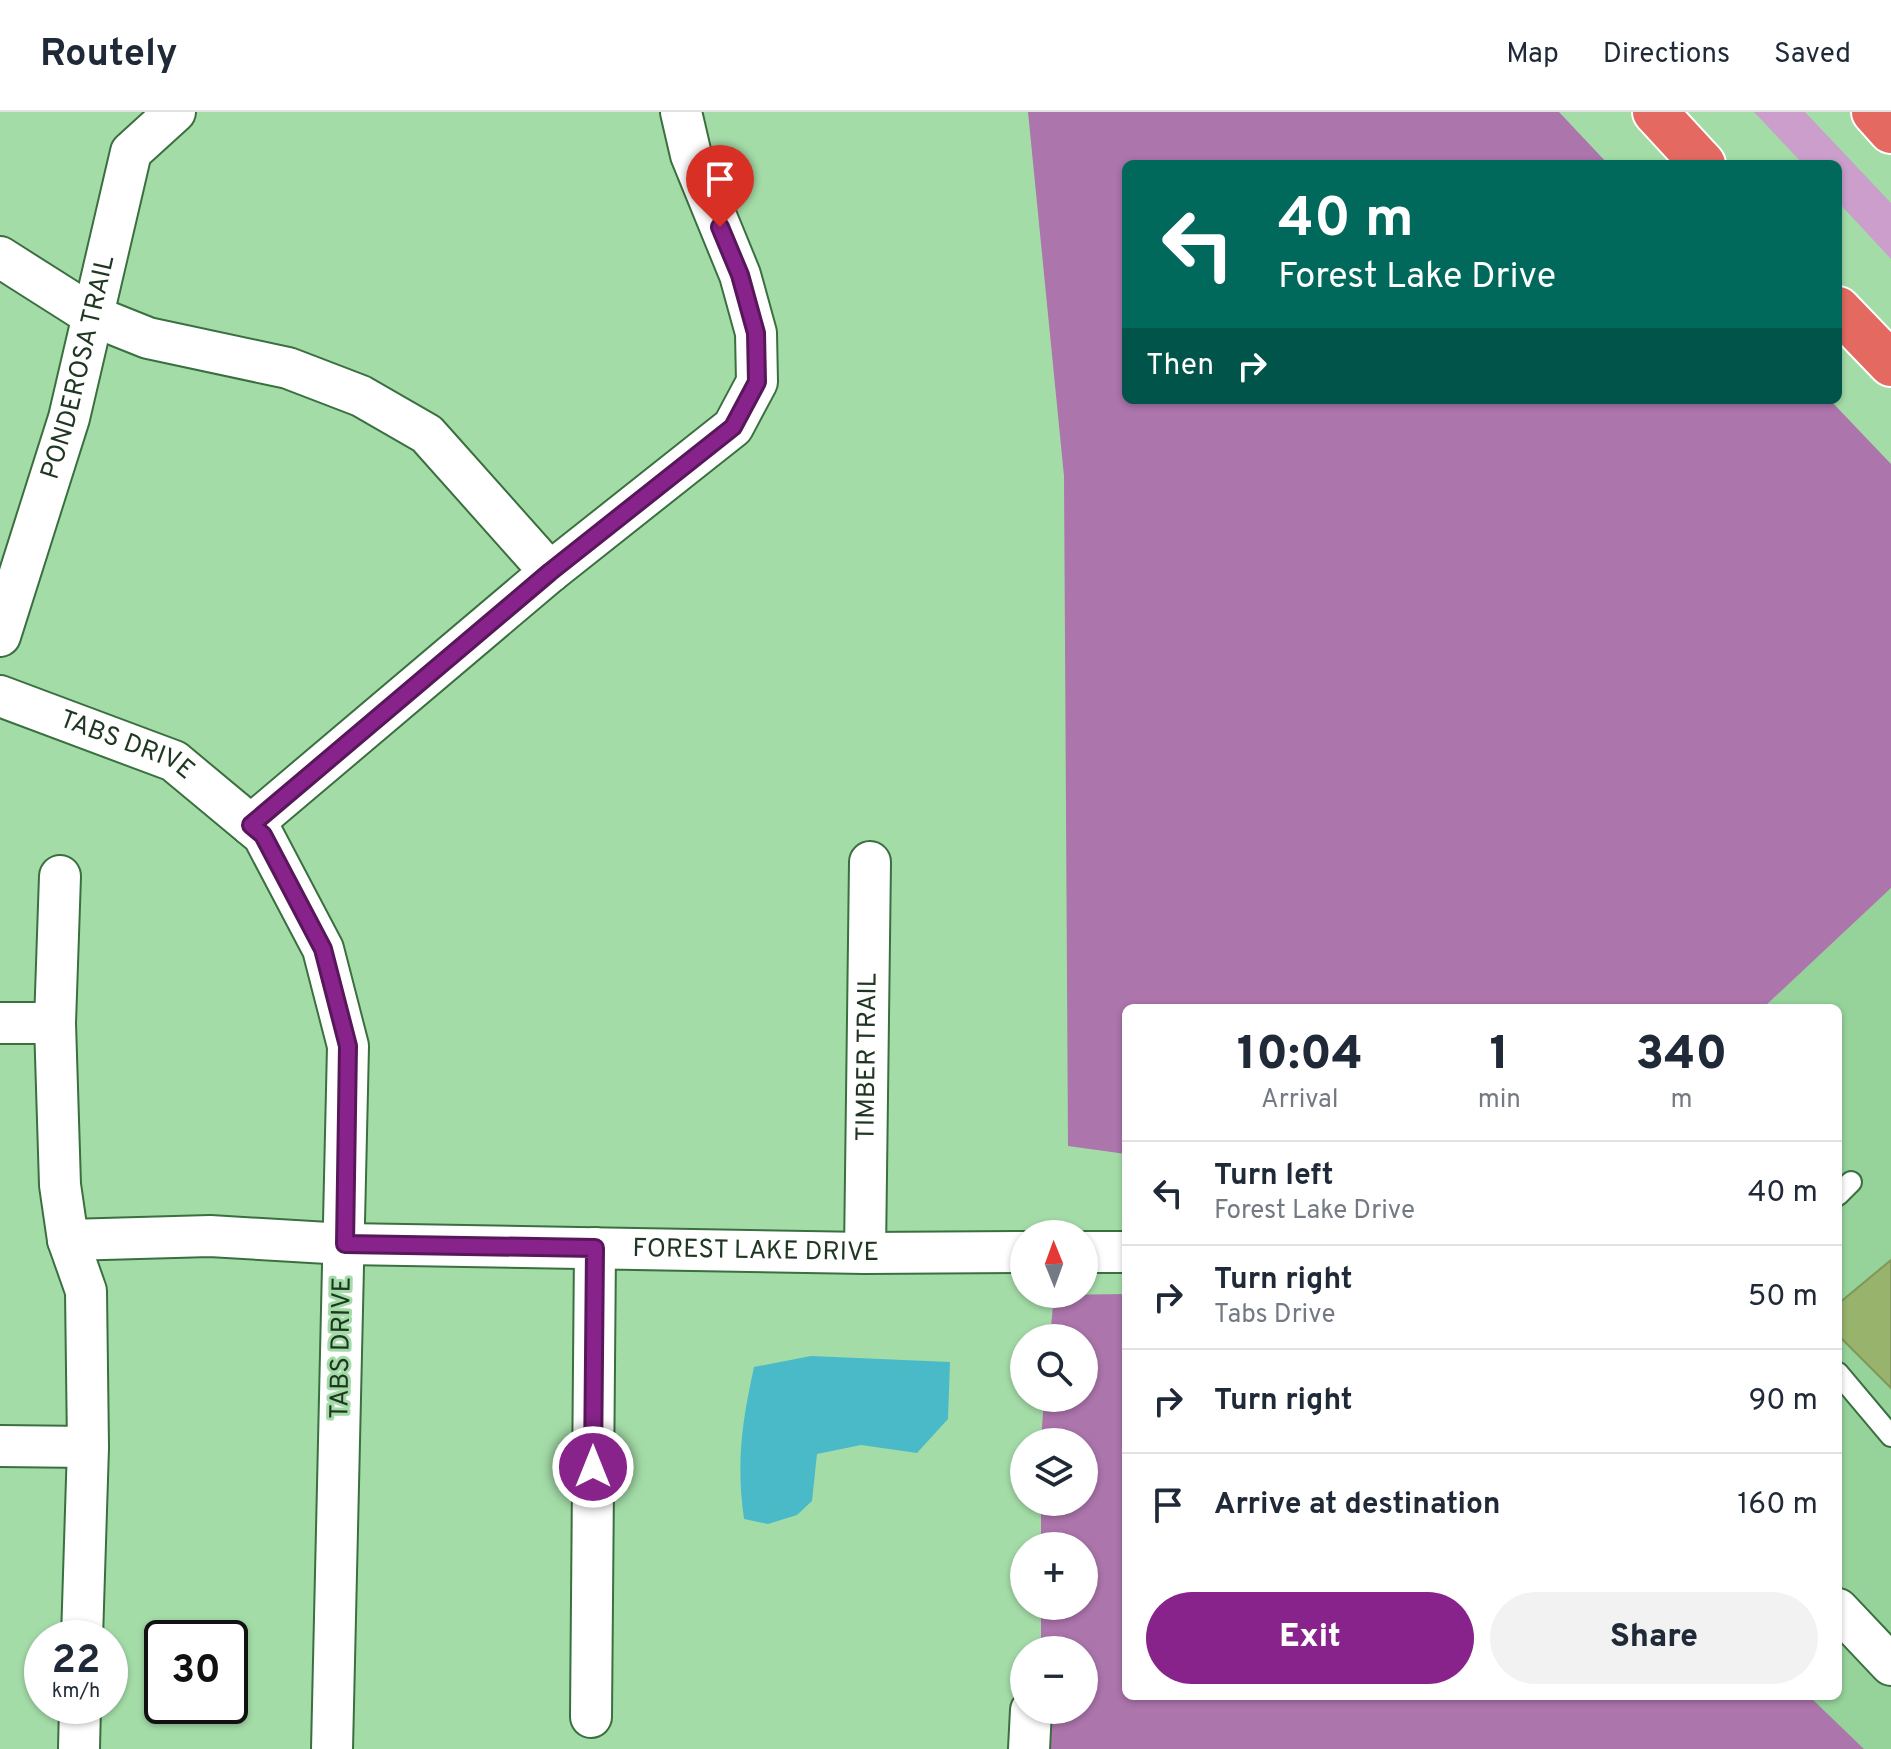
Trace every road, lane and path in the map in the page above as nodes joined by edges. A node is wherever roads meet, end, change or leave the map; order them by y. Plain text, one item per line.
1 (175, 112) edge
2 (681, 112) edge
3 (1655, 112) edge
4 (1874, 112) edge
5 (1891, 131) edge
6 (1699, 160) edge
7 (0, 257) edge
8 (1842, 313) edge
9 (93, 316) junction
10 (1891, 364) edge
11 (550, 572) junction
12 (0, 636) edge
13 (0, 696) edge
14 (251, 825) junction
15 (870, 862) dead end
16 (60, 876) dead end
17 (0, 1023) edge
18 (55, 1023) junction
19 (68, 1240) junction
20 (345, 1244) junction
21 (595, 1248) junction
22 (1010, 1252) edge
23 (1098, 1252) edge
24 (1122, 1252) edge
25 (865, 1253) junction
26 (1842, 1378) edge
27 (1891, 1436) edge
28 (0, 1446) edge
29 (88, 1447) junction
30 (1842, 1613) edge
31 (83, 1620) edge
32 (1891, 1665) edge
33 (591, 1717) dead end
34 (80, 1724) edge
35 (79, 1749) edge
36 (332, 1749) edge

1 - 9 street, PONDEROSA TRAIL
2 - 11 street
3 - 6 highway
4 - 5 highway
7 - 9 street
8 - 10 highway
9 - 11 street
9 - 12 street, PONDEROSA TRAIL
11 - 14 street
13 - 14 street, TABS DRIVE
14 - 20 street, TABS DRIVE
15 - 25 street, TIMBER TRAIL
16 - 18 street
17 - 18 street
18 - 19 street
19 - 20 street, FOREST LAKE DRIVE
19 - 29 street
20 - 21 street, FOREST LAKE DRIVE
20 - 36 street, TABS DRIVE
21 - 25 street, FOREST LAKE DRIVE
21 - 33 street
22 - 25 street, FOREST LAKE DRIVE
23 - 24 street
26 - 27 lane
28 - 29 street
29 - 31 street
30 - 32 street
34 - 35 street

